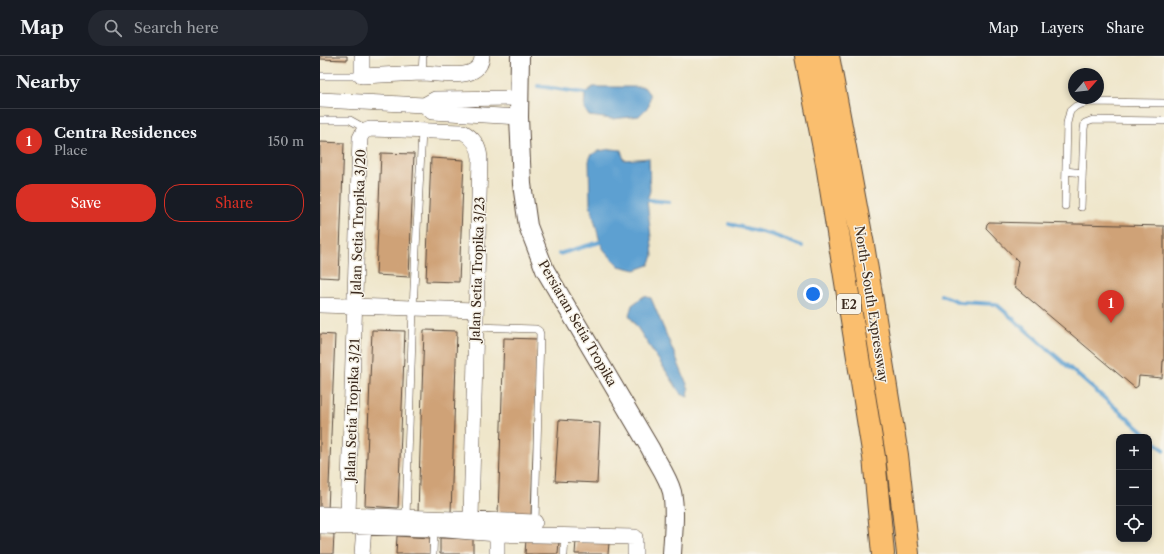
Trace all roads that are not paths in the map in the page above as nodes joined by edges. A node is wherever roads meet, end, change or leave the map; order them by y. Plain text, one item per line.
1 (362, 56) edge
2 (423, 56) edge
3 (482, 56) edge
4 (520, 56) edge
5 (806, 56) edge
6 (828, 56) edge
7 (422, 73) junction
8 (320, 76) edge
9 (362, 76) junction
10 (519, 98) junction
11 (472, 99) junction
12 (320, 100) edge
13 (1164, 103) edge
14 (424, 105) junction
15 (472, 114) junction
16 (519, 117) junction
17 (320, 120) edge
18 (1164, 121) edge
19 (422, 131) junction
20 (362, 135) junction
21 (1066, 171) junction
22 (1082, 173) junction
23 (1065, 206) dead end
24 (1081, 207) dead end
25 (320, 305) edge
26 (355, 306) junction
27 (412, 308) junction
28 (476, 310) junction
29 (476, 327) junction
30 (320, 514) edge
31 (348, 515) junction
32 (406, 517) junction
33 (471, 519) junction
34 (535, 522) joint
35 (320, 526) edge
36 (364, 527) junction
37 (434, 529) junction
38 (497, 534) junction
39 (565, 536) junction
40 (362, 554) edge
41 (433, 554) edge
42 (497, 554) edge
43 (564, 554) edge
44 (635, 554) edge
45 (672, 554) edge
46 (883, 554) edge
47 (908, 554) edge

1 - 9 street
2 - 7 lane
3 - 7 street
4 - 10 street, Persiaran Setia Tropika
5 - 46 highway, North–South Expressway / E2
6 - 47 highway, North–South Expressway / E2
7 - 9 street
8 - 9 lane
10 - 11 street
10 - 16 street, Persiaran Setia Tropika
11 - 14 street
11 - 15 street
12 - 14 street
13 - 21 lane
14 - 15 street
15 - 16 street
16 - 45 street, Persiaran Setia Tropika
17 - 20 lane
18 - 22 lane
19 - 20 street, Jalan Setia Tropika 3/23
19 - 27 lane
19 - 28 street, Jalan Setia Tropika 3/23
20 - 26 street, Jalan Setia Tropika 3/20
21 - 22 lane
21 - 23 lane
22 - 24 lane
25 - 26 street
26 - 27 street
26 - 31 street, Jalan Setia Tropika 3/21
27 - 28 street
27 - 32 lane
28 - 29 street, Jalan Setia Tropika 3/23
29 - 33 street, Jalan Setia Tropika 3/23
29 - 34 lane
30 - 31 street
31 - 32 street
32 - 33 street
33 - 34 street
35 - 36 street
36 - 37 street
36 - 40 street
37 - 38 street
37 - 41 lane
38 - 39 street
38 - 42 street
39 - 43 lane
39 - 44 street

